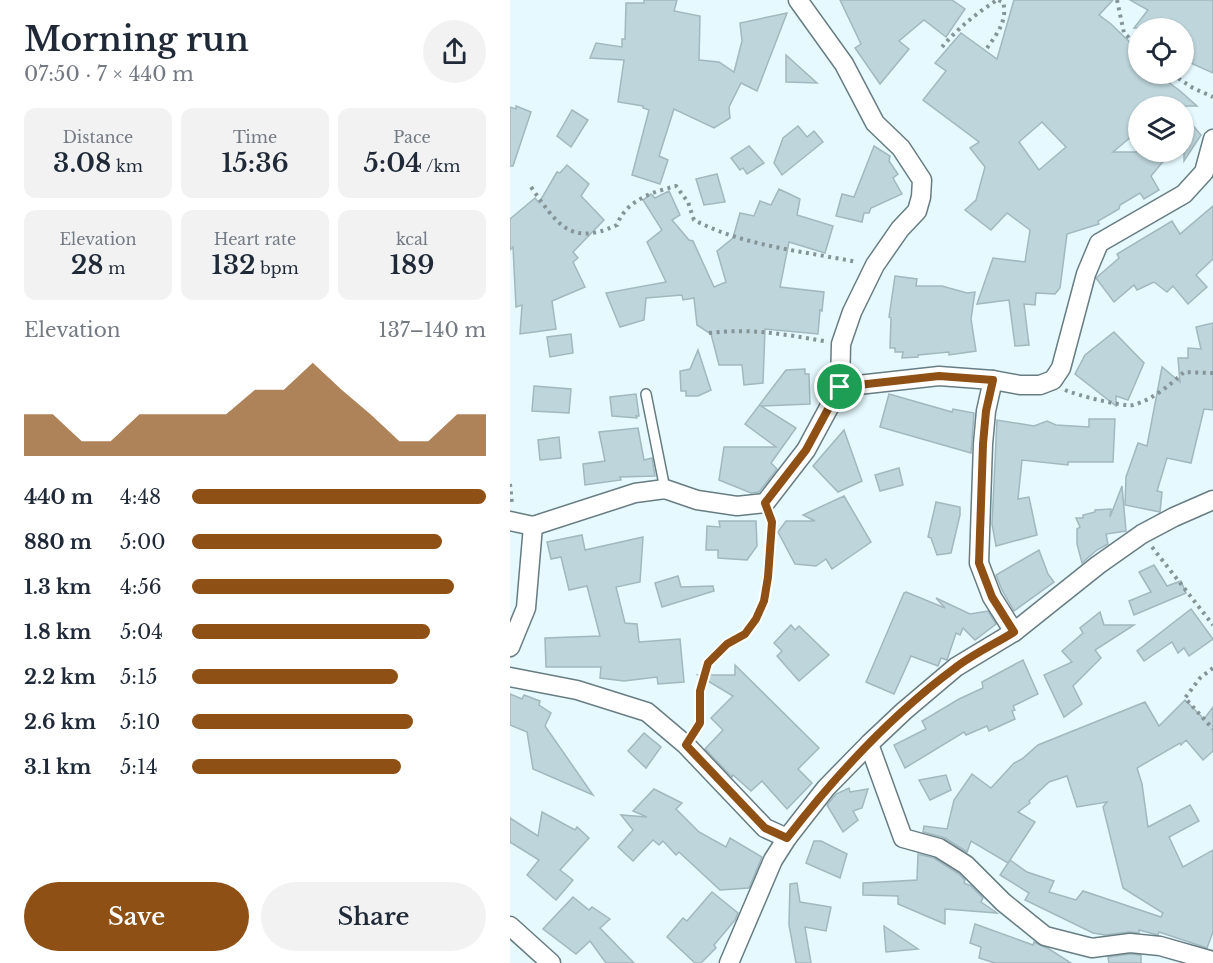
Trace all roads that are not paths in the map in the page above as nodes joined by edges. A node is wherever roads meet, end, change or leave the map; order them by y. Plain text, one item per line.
1 (798, 0) edge
2 (1213, 139) edge
3 (993, 380) junction
4 (840, 387) junction
5 (646, 394) dead end
6 (665, 489) junction
7 (1213, 500) edge
8 (510, 521) edge
9 (533, 526) junction
10 (1014, 632) junction
11 (510, 647) edge
12 (510, 677) edge
13 (869, 744) junction
14 (787, 838) junction
15 (510, 926) edge
16 (1213, 961) edge
17 (551, 963) edge
18 (729, 963) edge

1 - 4 street
2 - 3 street
3 - 4 street
3 - 10 street
4 - 6 street
5 - 6 lane
6 - 9 street
7 - 10 street
8 - 9 street
9 - 11 street
10 - 13 street
12 - 14 street
13 - 14 street
13 - 16 street
14 - 18 street
15 - 17 street

